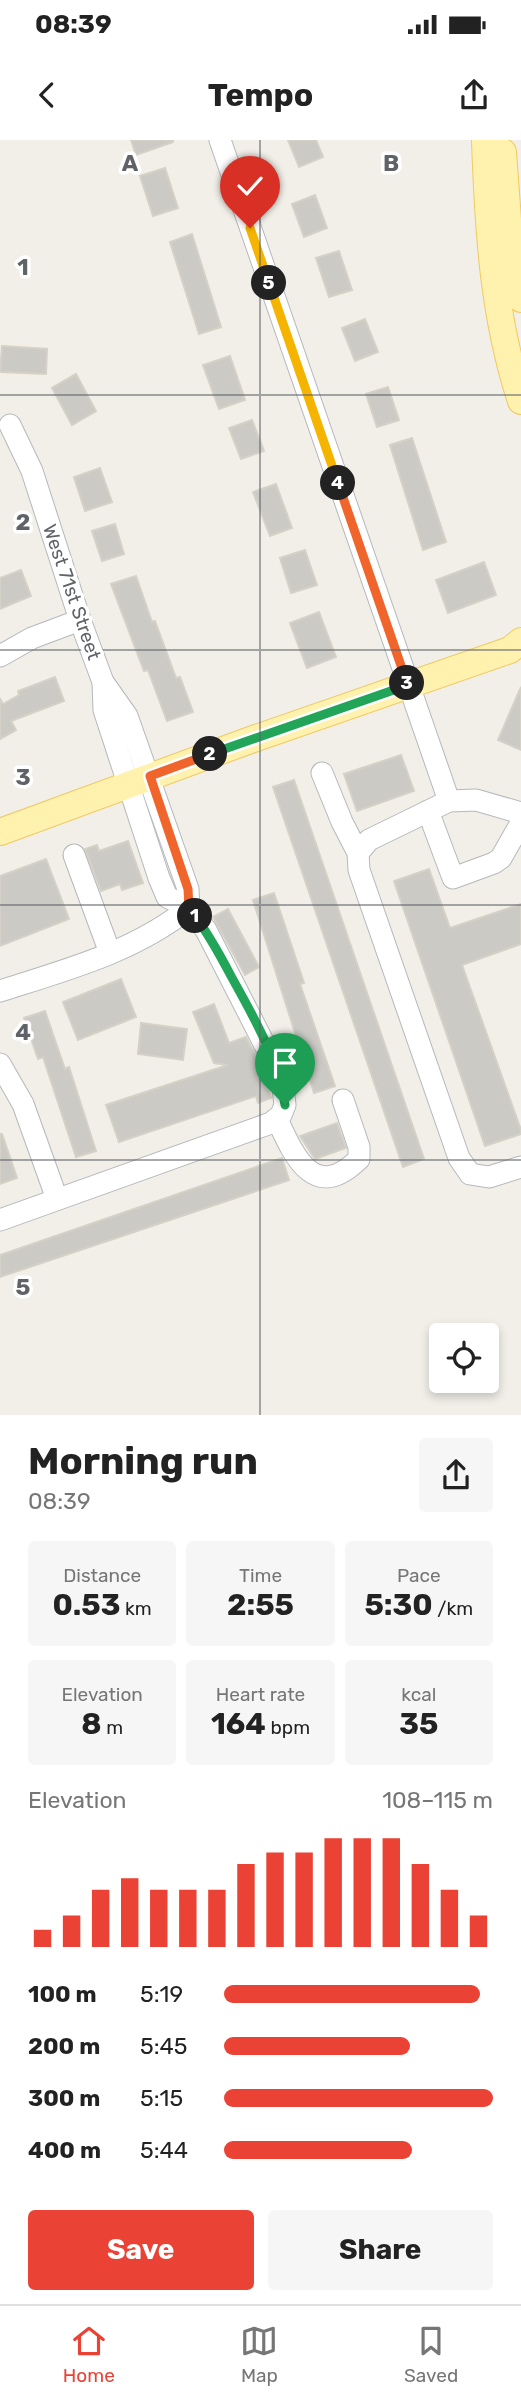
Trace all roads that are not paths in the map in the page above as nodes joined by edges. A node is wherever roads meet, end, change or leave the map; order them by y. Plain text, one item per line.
1 (220, 140) edge
2 (485, 140) edge
3 (503, 140) edge
4 (514, 218) edge
5 (521, 299) edge
6 (521, 401) edge
7 (10, 425) dead end
8 (80, 620) junction
9 (517, 648) edge
10 (0, 656) edge
11 (408, 685) junction
12 (322, 773) dead end
13 (139, 780) junction
14 (449, 801) junction
15 (428, 811) junction
16 (521, 813) edge
17 (521, 823) edge
18 (0, 832) edge
19 (358, 853) junction
20 (74, 855) dead end
21 (189, 908) junction
22 (110, 953) junction
23 (0, 991) edge
24 (0, 1064) edge
25 (343, 1100) dead end
26 (277, 1119) junction
27 (521, 1167) edge
28 (57, 1199) junction
29 (0, 1220) edge

1 - 11 street
2 - 6 main road
3 - 4 main road
4 - 5 main road
7 - 8 street, West 71st Street
8 - 10 street
8 - 13 street, West 71st Street
9 - 11 main road
11 - 13 main road
11 - 14 street
12 - 19 street
13 - 18 main road
13 - 21 street, West 71st Street
14 - 15 street
14 - 16 street
15 - 17 street
15 - 19 street
19 - 27 street
20 - 22 street
21 - 22 street
21 - 26 street, West 71st Street
22 - 23 street
24 - 28 street
25 - 26 street
26 - 28 street
28 - 29 street

